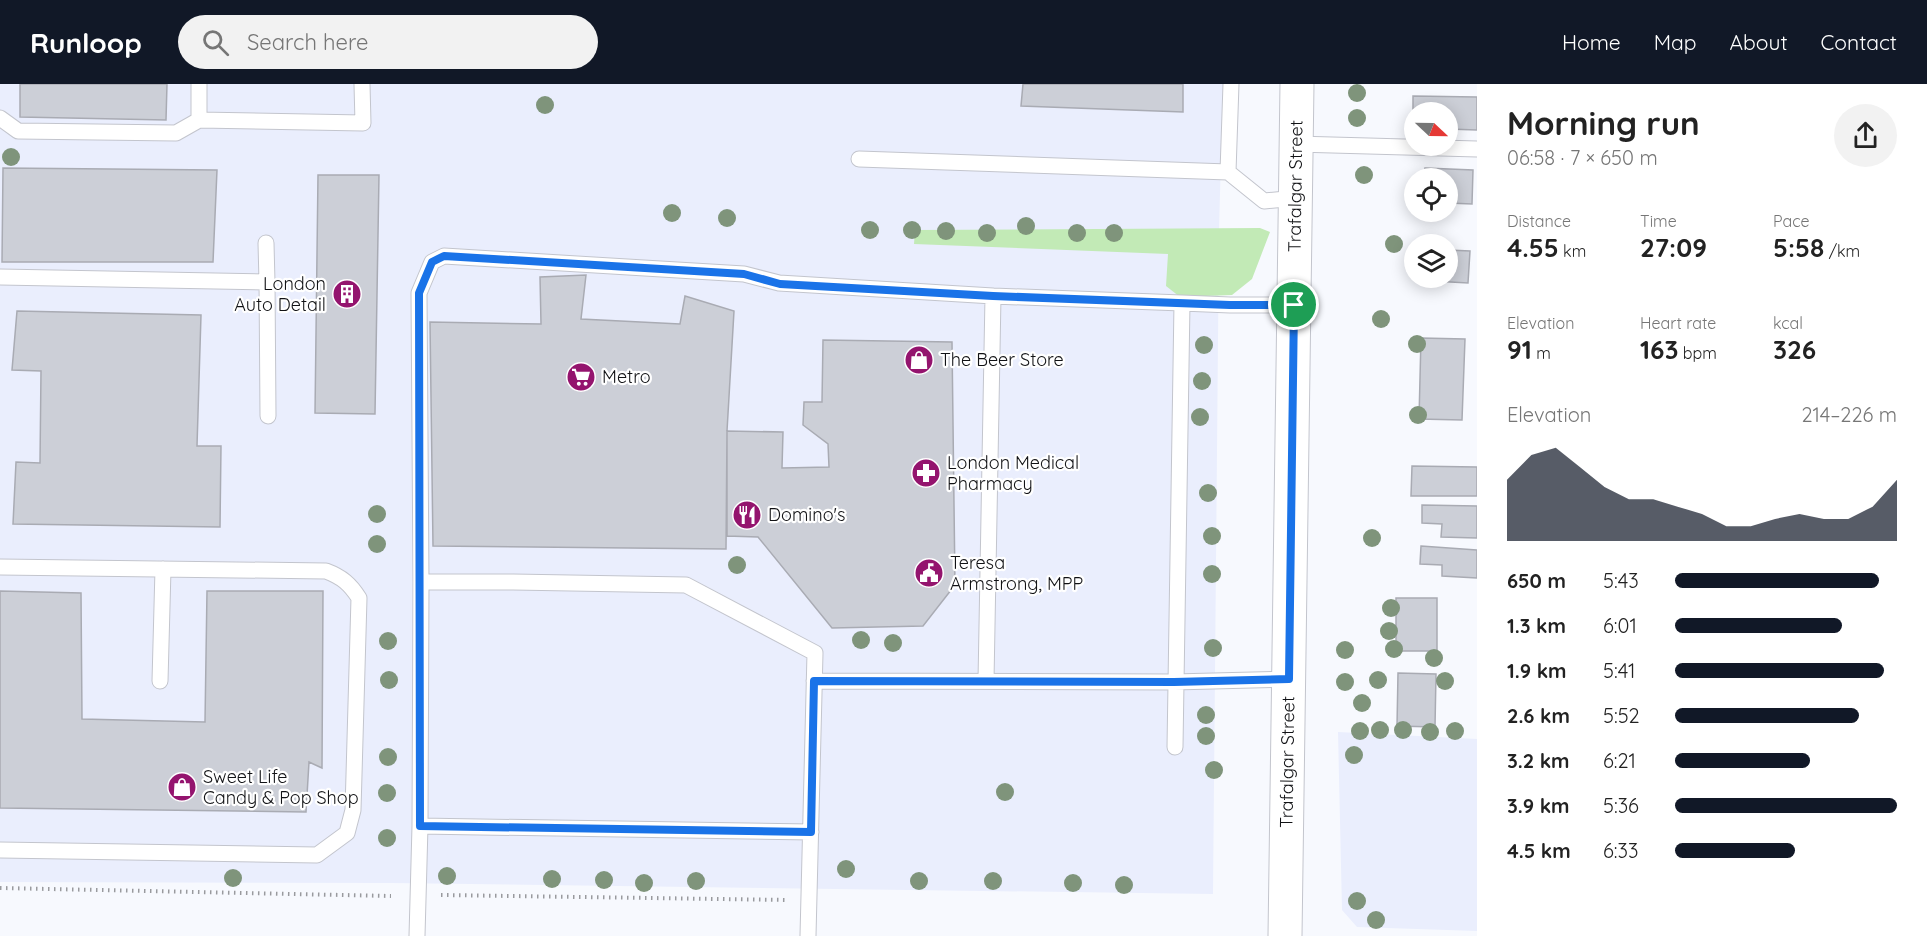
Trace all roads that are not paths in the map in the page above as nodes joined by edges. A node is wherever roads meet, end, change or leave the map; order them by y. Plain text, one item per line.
1 (199, 84) edge
2 (362, 84) edge
3 (1232, 84) edge
4 (1297, 84) edge
5 (0, 118) edge
6 (199, 120) junction
7 (1296, 144) junction
8 (1477, 149) edge
9 (859, 159) dead end
10 (1228, 172) junction
11 (1296, 198) junction
12 (267, 243) dead end
13 (0, 277) edge
14 (267, 282) junction
15 (993, 296) junction
16 (1182, 303) junction
17 (1294, 305) junction
18 (268, 416) dead end
19 (0, 567) edge
20 (163, 569) junction
21 (421, 582) junction
22 (1289, 679) junction
23 (160, 681) dead end
24 (814, 681) junction
25 (986, 681) junction
26 (1174, 682) junction
27 (1175, 747) dead end
28 (420, 826) junction
29 (811, 832) junction
30 (0, 850) edge
31 (417, 936) edge
32 (808, 936) edge
33 (1285, 936) edge

1 - 6 lane
2 - 6 lane
3 - 10 lane
4 - 7 main road, Trafalgar Street
5 - 6 lane
7 - 8 lane
7 - 11 main road, Trafalgar Street
9 - 10 lane
10 - 11 lane
11 - 17 main road, Trafalgar Street
12 - 14 lane
13 - 14 lane
14 - 18 lane
15 - 16 lane
15 - 21 lane
15 - 25 lane
16 - 17 lane
16 - 26 lane
17 - 22 main road, Trafalgar Street
19 - 20 lane
20 - 23 lane
20 - 30 lane
21 - 24 lane
21 - 28 lane
22 - 26 lane
22 - 33 main road, Trafalgar Street
24 - 25 lane
24 - 29 lane
25 - 26 lane
26 - 27 lane
28 - 29 lane
28 - 31 lane
29 - 32 lane

